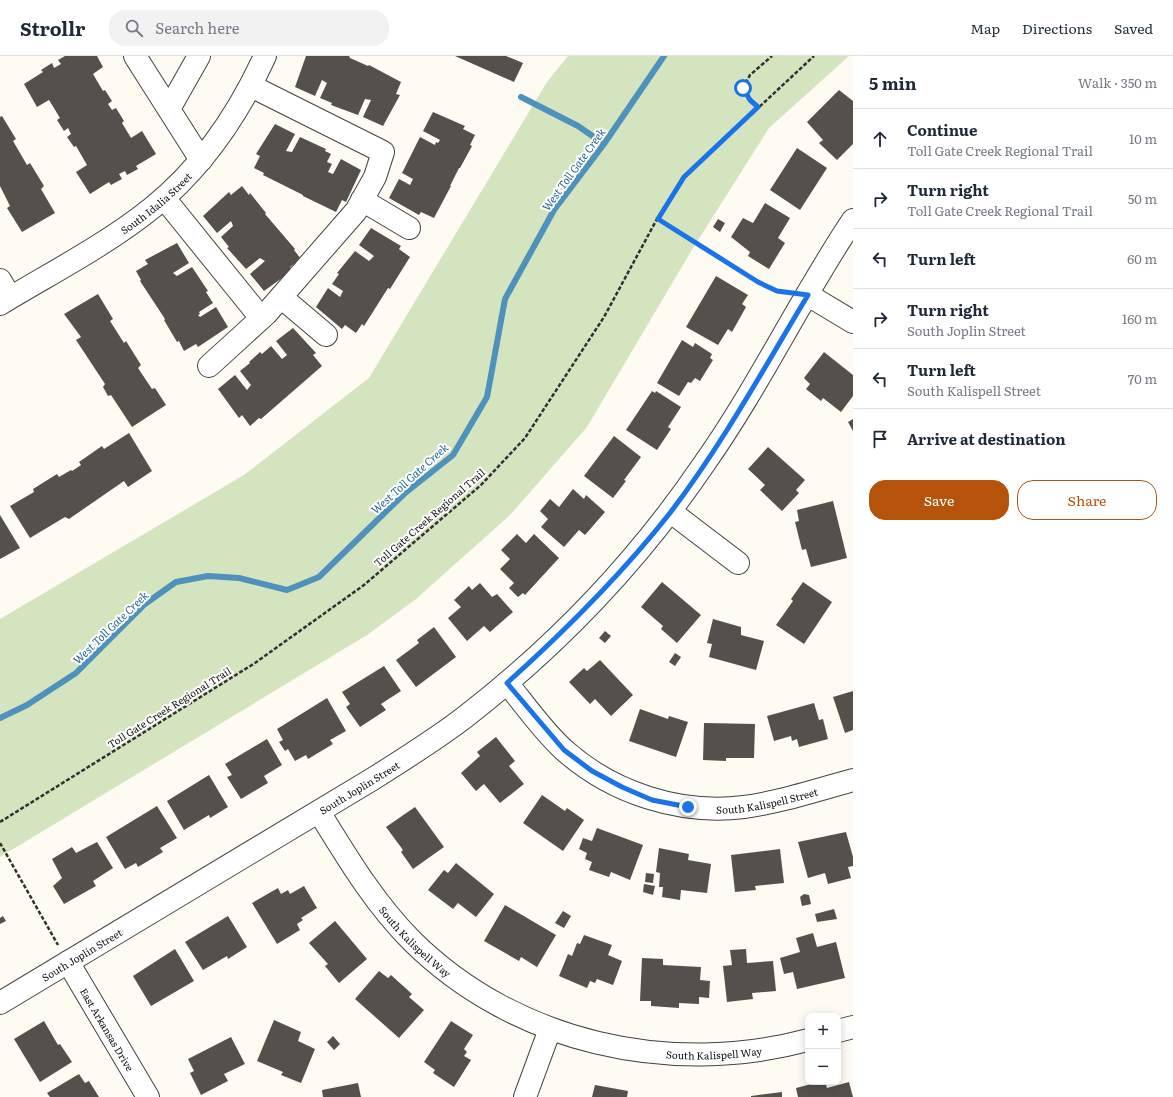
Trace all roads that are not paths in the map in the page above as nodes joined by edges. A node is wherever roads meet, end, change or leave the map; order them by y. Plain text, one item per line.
1 (135, 56) edge
2 (199, 56) edge
3 (265, 56) edge
4 (251, 86) junction
5 (169, 109) junction
6 (201, 160) junction
7 (164, 198) junction
8 (362, 200) junction
9 (853, 220) edge
10 (409, 228) dead end
11 (3, 294) edge
12 (808, 295) junction
13 (281, 297) junction
14 (261, 318) junction
15 (853, 322) edge
16 (326, 336) dead end
17 (209, 366) dead end
18 (671, 512) junction
19 (738, 563) dead end
20 (507, 683) junction
21 (853, 780) edge
22 (319, 812) junction
23 (68, 962) junction
24 (0, 1003) edge
25 (853, 1027) edge
26 (550, 1029) junction
27 (841, 1030) edge
28 (805, 1041) edge
29 (148, 1097) edge
30 (525, 1097) edge

1 - 5 street
2 - 5 street
3 - 4 street, South Idalia Street
4 - 6 street, South Idalia Street
4 - 8 street
5 - 6 street
6 - 7 street, South Idalia Street
7 - 11 street, South Idalia Street
7 - 14 street
8 - 10 street
8 - 13 street
9 - 12 street, South Joplin Street
12 - 15 street
12 - 18 street, South Joplin Street
13 - 14 street
13 - 16 street
14 - 17 street
18 - 19 street
18 - 20 street, South Joplin Street
20 - 21 street, South Kalispell Street
20 - 22 street, South Joplin Street
22 - 23 street, South Joplin Street
22 - 26 street, South Kalispell Way
23 - 24 street, South Joplin Street
23 - 29 street, East Arkansas Drive
25 - 27 street
26 - 28 street, South Kalispell Way
26 - 30 street

